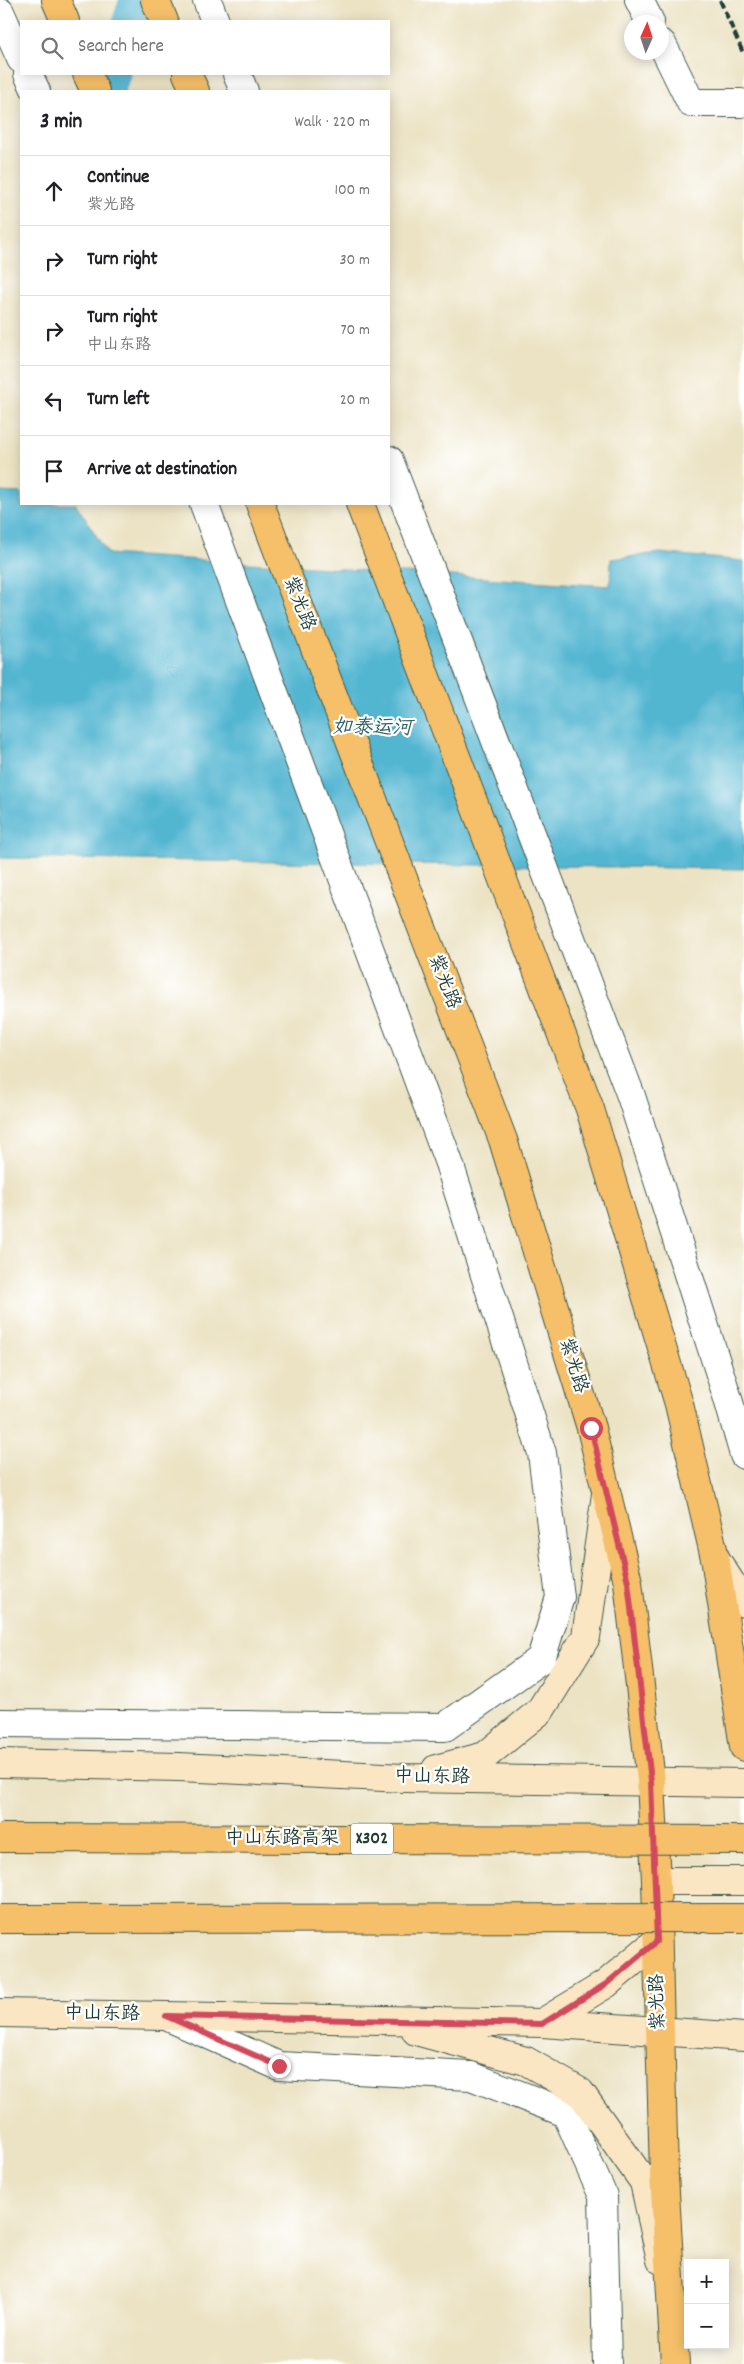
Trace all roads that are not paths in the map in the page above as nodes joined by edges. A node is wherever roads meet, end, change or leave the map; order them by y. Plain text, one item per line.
1 (56, 0) edge
2 (155, 0) edge
3 (207, 0) edge
4 (639, 0) edge
5 (0, 12) edge
6 (646, 15) edge
7 (65, 20) edge
8 (164, 20) edge
9 (216, 20) edge
10 (20, 57) edge
11 (669, 58) edge
12 (28, 75) edge
13 (87, 75) edge
14 (187, 75) edge
15 (237, 75) edge
16 (36, 90) edge
17 (95, 90) edge
18 (195, 90) edge
19 (244, 90) edge
20 (741, 104) dead end
21 (390, 463) edge
22 (204, 505) edge
23 (260, 505) edge
24 (360, 505) edge
25 (744, 1455) edge
26 (606, 1494) junction
27 (715, 1558) junction
28 (744, 1603) edge
29 (0, 1723) edge
30 (744, 1747) edge
31 (0, 1763) edge
32 (404, 1778) junction
33 (651, 1781) junction
34 (744, 1783) edge
35 (0, 1838) edge
36 (744, 1840) edge
37 (656, 1881) junction
38 (744, 1881) edge
39 (744, 1918) edge
40 (0, 1919) edge
41 (657, 1941) junction
42 (0, 2013) edge
43 (166, 2016) junction
44 (373, 2020) junction
45 (542, 2024) junction
46 (660, 2030) junction
47 (744, 2037) edge
48 (672, 2309) junction
49 (607, 2364) edge
50 (675, 2364) edge

1 - 7 main road
2 - 8 main road
3 - 9 street
4 - 6 street
5 - 10 street
11 - 20 street
12 - 16 street
13 - 17 main road
14 - 18 main road
15 - 19 street
21 - 25 street
22 - 29 street
23 - 26 main road, 紫光路
24 - 27 main road
26 - 32 main road
26 - 33 main road, 紫光路
27 - 28 main road
27 - 30 main road
31 - 32 main road, 中山东路
32 - 33 main road, 中山东路
33 - 34 main road, 中山东路
33 - 37 main road, 紫光路
35 - 36 main road, 中山东路高架 / X302, bridge
37 - 38 main road
37 - 41 main road, 紫光路
39 - 40 main road, bridge
41 - 45 main road
41 - 46 main road, 紫光路
42 - 43 main road, 中山东路
43 - 44 main road, 中山东路
43 - 49 street
44 - 45 main road, 中山东路
44 - 48 main road
45 - 46 main road, 中山东路
46 - 47 main road, 中山东路
46 - 48 main road, 紫光路
48 - 50 main road, 紫光路

